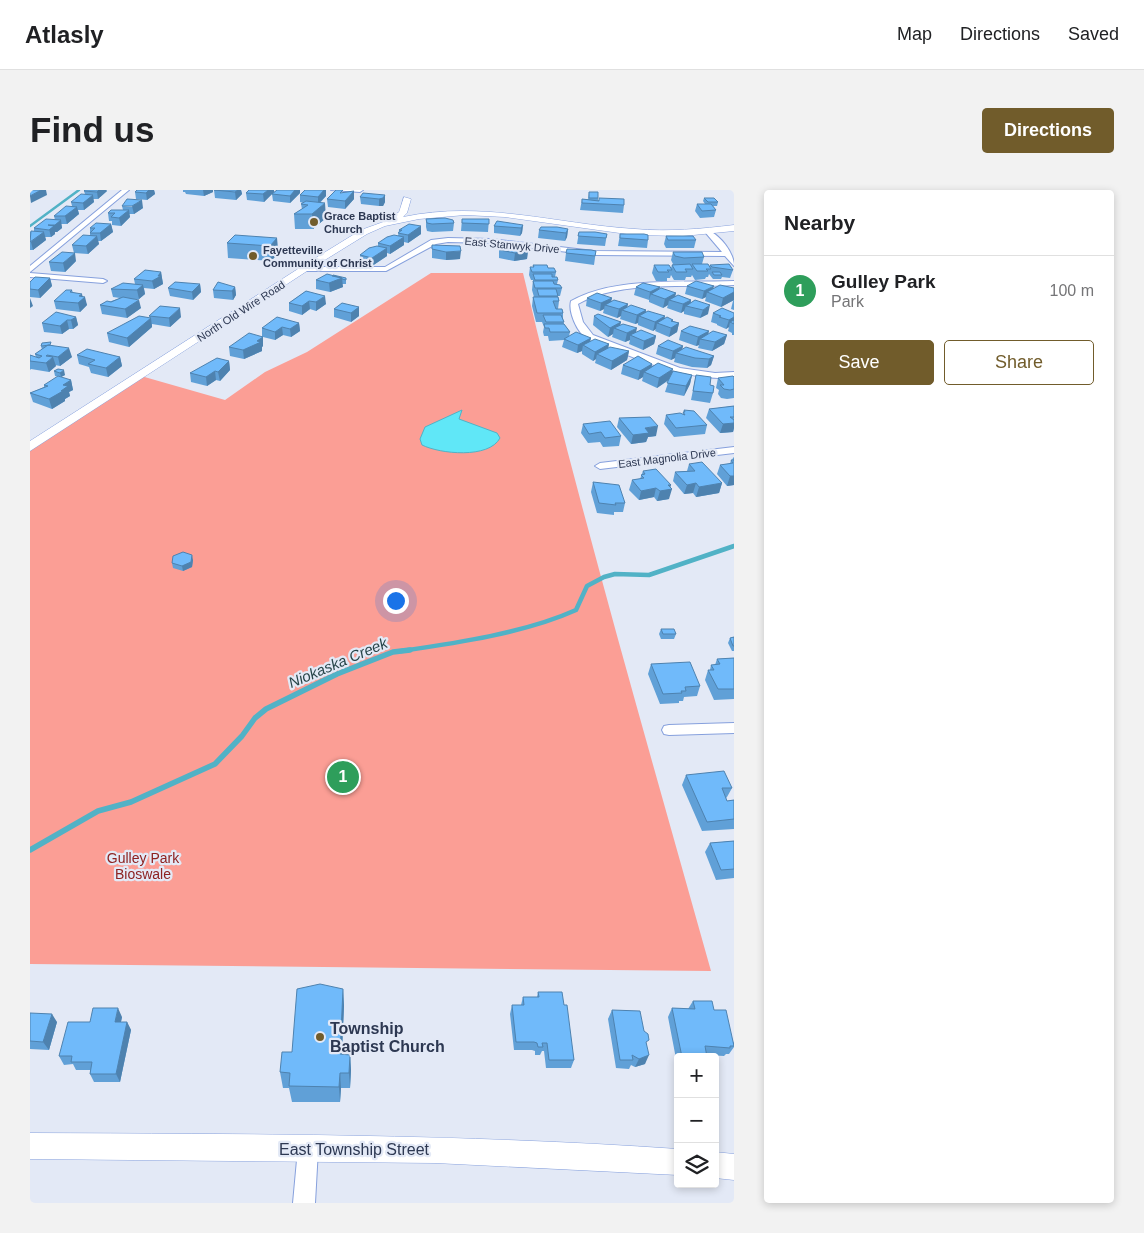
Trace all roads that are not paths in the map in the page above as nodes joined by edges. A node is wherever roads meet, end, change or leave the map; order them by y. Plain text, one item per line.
1 (126, 190) edge
2 (334, 190) edge
3 (360, 190) edge
4 (401, 190) edge
5 (407, 199) junction
6 (419, 216) junction
7 (387, 223) junction
8 (734, 228) edge
9 (708, 232) junction
10 (728, 254) junction
11 (734, 264) edge
12 (304, 269) junction
13 (30, 270) edge
14 (30, 276) edge
15 (103, 281) dead end
16 (734, 283) edge
17 (734, 375) edge
18 (30, 447) edge
19 (734, 450) edge
20 (600, 466) dead end
21 (734, 728) edge
22 (669, 730) dead end
23 (30, 1146) edge
24 (308, 1149) junction
25 (674, 1162) edge
26 (719, 1165) edge
27 (734, 1167) edge
28 (304, 1203) edge

1 - 13 street
2 - 3 street
4 - 5 street
5 - 6 street
5 - 7 street
6 - 7 street, North Old Wire Road
6 - 9 street, North Old Wire Road
7 - 12 street, North Old Wire Road
8 - 9 street, North Old Wire Road
9 - 10 street
10 - 11 street
10 - 12 street, East Stanwyk Drive
12 - 18 street, North Old Wire Road
14 - 15 street
16 - 17 street
19 - 20 street, East Magnolia Drive
21 - 22 street
23 - 24 street, East Township Street
24 - 25 street, East Township Street
24 - 28 street
26 - 27 street

